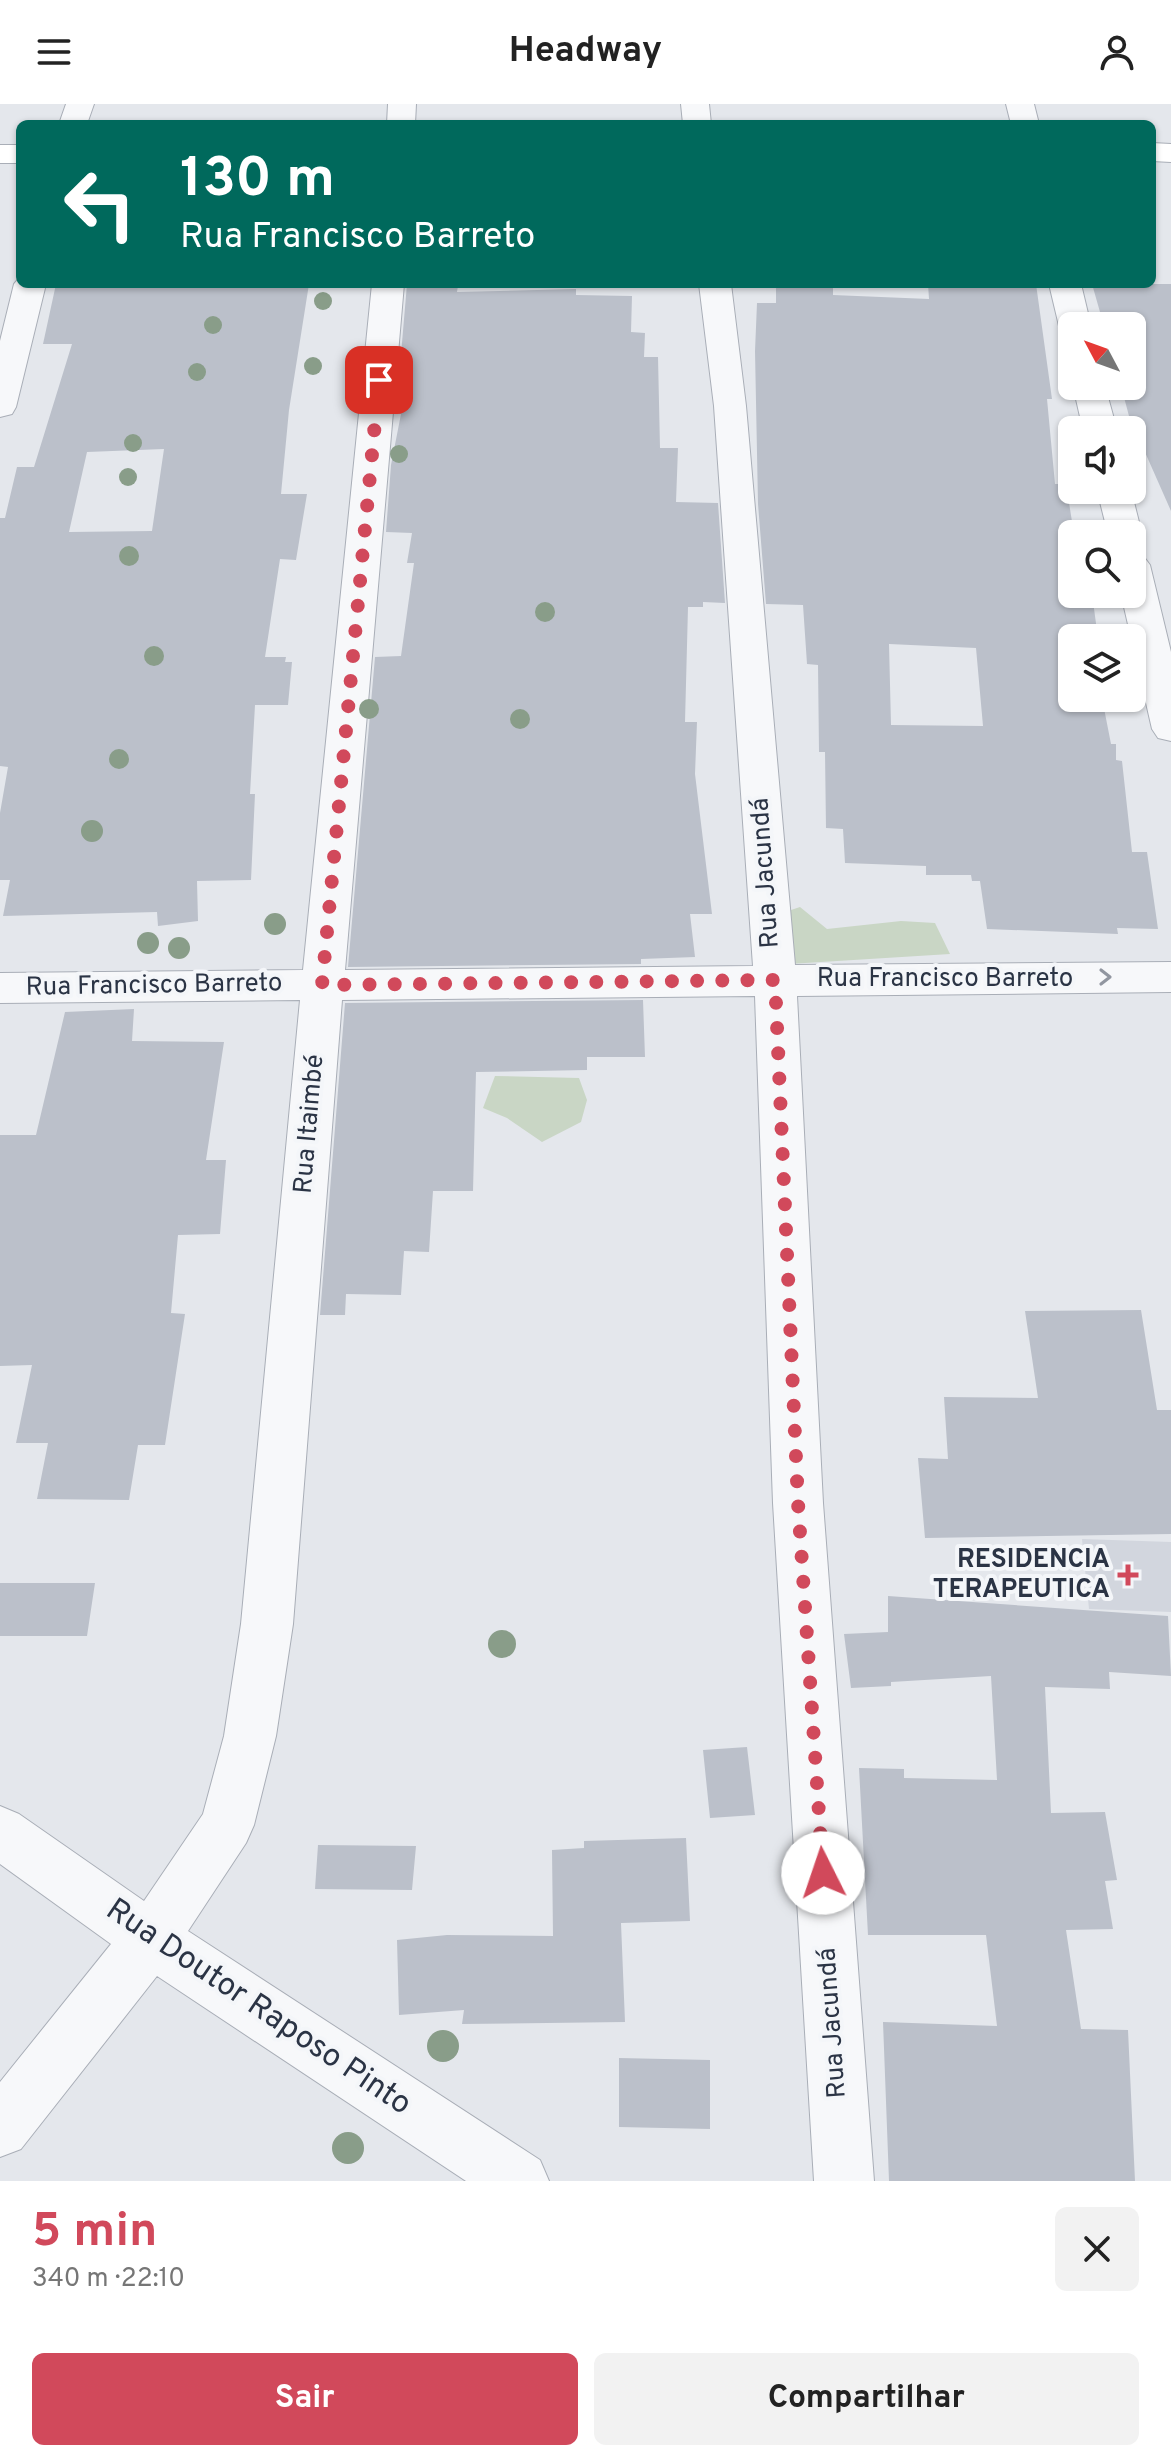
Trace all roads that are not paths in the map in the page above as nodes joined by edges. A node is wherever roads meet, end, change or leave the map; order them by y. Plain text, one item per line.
1 (29, 288) edge
2 (388, 288) edge
3 (715, 288) edge
4 (1066, 288) edge
5 (1072, 312) edge
6 (0, 407) edge
7 (1142, 608) edge
8 (1171, 729) edge
9 (1171, 977) edge
10 (775, 980) junction
11 (322, 985) junction
12 (0, 988) edge
13 (0, 1832) edge
14 (151, 1939) junction
15 (0, 2128) edge
16 (519, 2181) edge
17 (844, 2181) edge

1 - 6 street
2 - 11 street, Rua Itaimbé
3 - 10 street, Rua Jacundá
4 - 5 street
7 - 8 street
10 -> 9 street, Rua Francisco Barreto
10 - 11 street, Rua Francisco Barreto
10 - 17 street, Rua Jacundá
11 - 12 street, Rua Francisco Barreto
11 - 14 street, Rua Itaimbé
13 - 14 street, Rua Doutor Raposo Pinto
14 - 15 street, Rua Itaimbé
14 - 16 street, Rua Doutor Raposo Pinto

